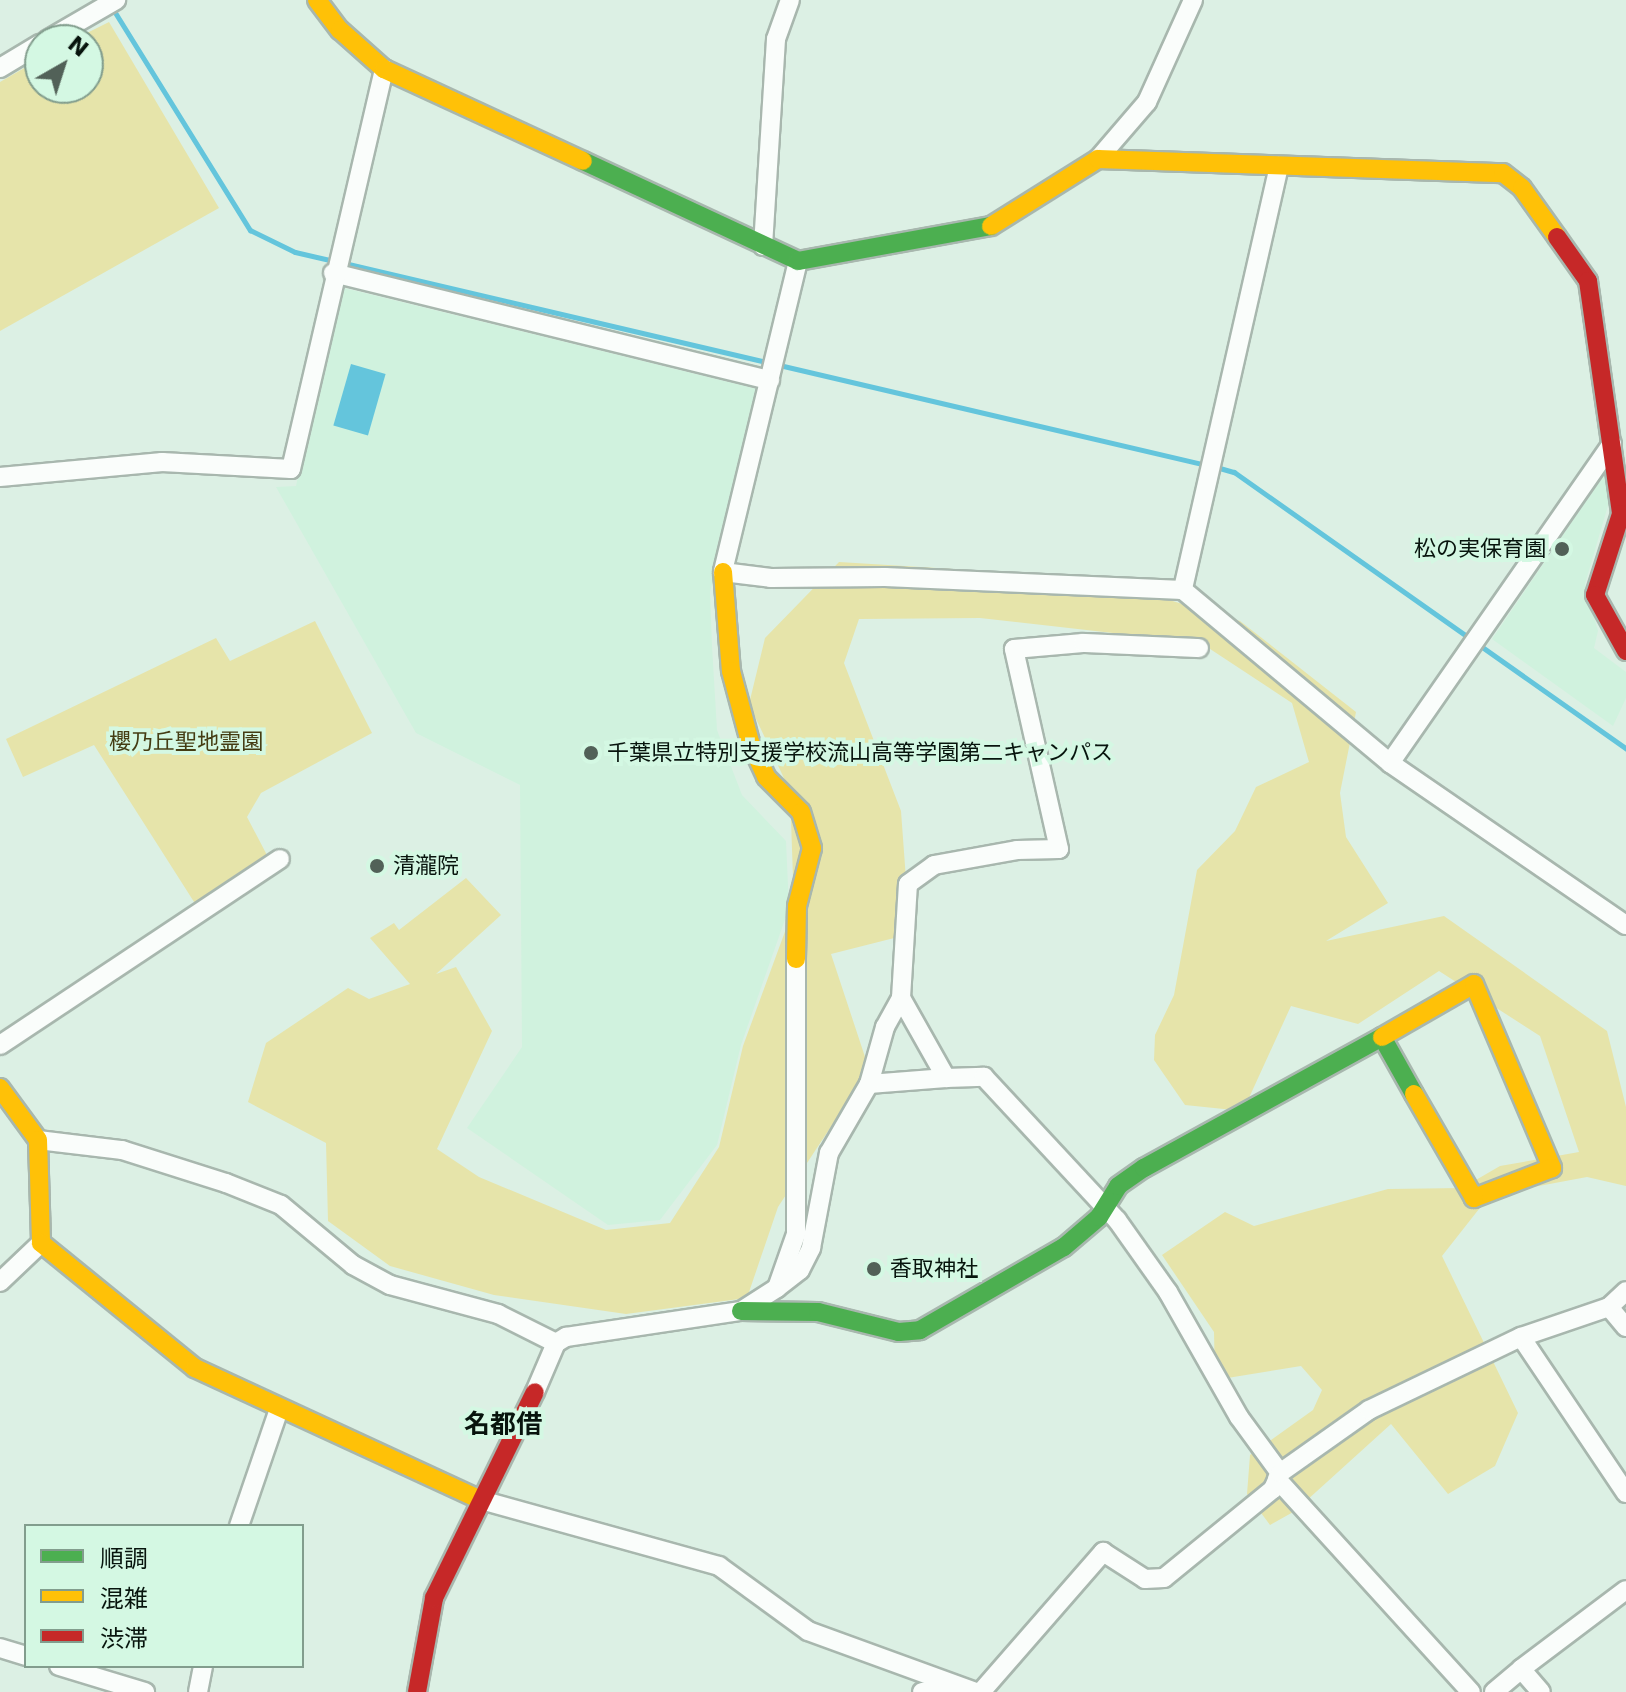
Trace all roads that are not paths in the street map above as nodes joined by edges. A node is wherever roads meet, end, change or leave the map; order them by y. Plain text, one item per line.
1 (317, 0) edge
2 (790, 0) edge
3 (1193, 0) edge
4 (108, 5) edge
5 (75, 24) edge
6 (24, 54) edge
7 (0, 68) edge
8 (384, 69) junction
9 (1098, 159) junction
10 (1279, 166) junction
11 (763, 246) junction
12 (798, 261) junction
13 (334, 270) junction
14 (772, 376) junction
15 (1612, 444) junction
16 (0, 477) edge
17 (723, 572) junction
18 (1183, 590) junction
19 (1199, 648) dead end
20 (1626, 651) edge
21 (1390, 763) junction
22 (280, 859) dead end
23 (1626, 925) edge
24 (901, 998) junction
25 (1382, 1037) junction
26 (0, 1045) edge
27 (946, 1078) junction
28 (869, 1084) junction
29 (0, 1088) edge
30 (38, 1140) junction
31 (1101, 1207) junction
32 (41, 1243) junction
33 (0, 1282) edge
34 (777, 1288) junction
35 (1626, 1291) edge
36 (1609, 1307) junction
37 (741, 1311) junction
38 (1626, 1327) edge
39 (1521, 1337) junction
40 (556, 1343) junction
41 (279, 1409) junction
42 (1279, 1476) junction
43 (1626, 1493) edge
44 (481, 1500) junction
45 (240, 1524) edge
46 (1626, 1590) edge
47 (0, 1648) edge
48 (24, 1655) edge
49 (66, 1668) edge
50 (203, 1668) edge
51 (1521, 1669) junction
52 (955, 1686) junction
53 (145, 1692) edge
54 (198, 1692) edge
55 (417, 1692) edge
56 (922, 1692) edge
57 (979, 1692) edge
58 (1471, 1692) edge
59 (1494, 1692) edge
60 (1541, 1692) edge

1 - 8 street
2 - 11 street
3 - 9 street
4 - 5 street
6 - 7 street
8 - 11 street
8 - 13 street
9 - 10 street
9 - 12 street
10 - 15 street
10 - 18 street
11 - 12 street
12 - 14 street
13 - 14 street
13 - 16 street
14 - 17 street
15 - 20 street
15 - 21 street
17 - 18 street
17 - 34 street
18 - 21 street
19 - 24 street
21 - 23 street
22 - 26 street
24 - 27 street
24 - 28 street
25 - 25 street
25 - 31 street
27 - 28 street
27 - 31 street
28 - 34 street
29 - 30 street
30 - 32 street
30 - 40 street
31 - 37 street
31 - 42 street
32 - 33 street
32 - 41 street
34 - 37 street
35 - 36 street
36 - 38 street
36 - 39 street
37 - 40 street
39 - 42 street
39 - 43 street
40 - 44 street
41 - 44 street
41 - 45 street
42 - 57 street
42 - 58 street
44 - 52 street
44 - 55 street
46 - 51 street
47 - 48 street
49 - 53 street
50 - 54 street
51 - 59 street
51 - 60 street
52 - 56 street
52 - 57 street

